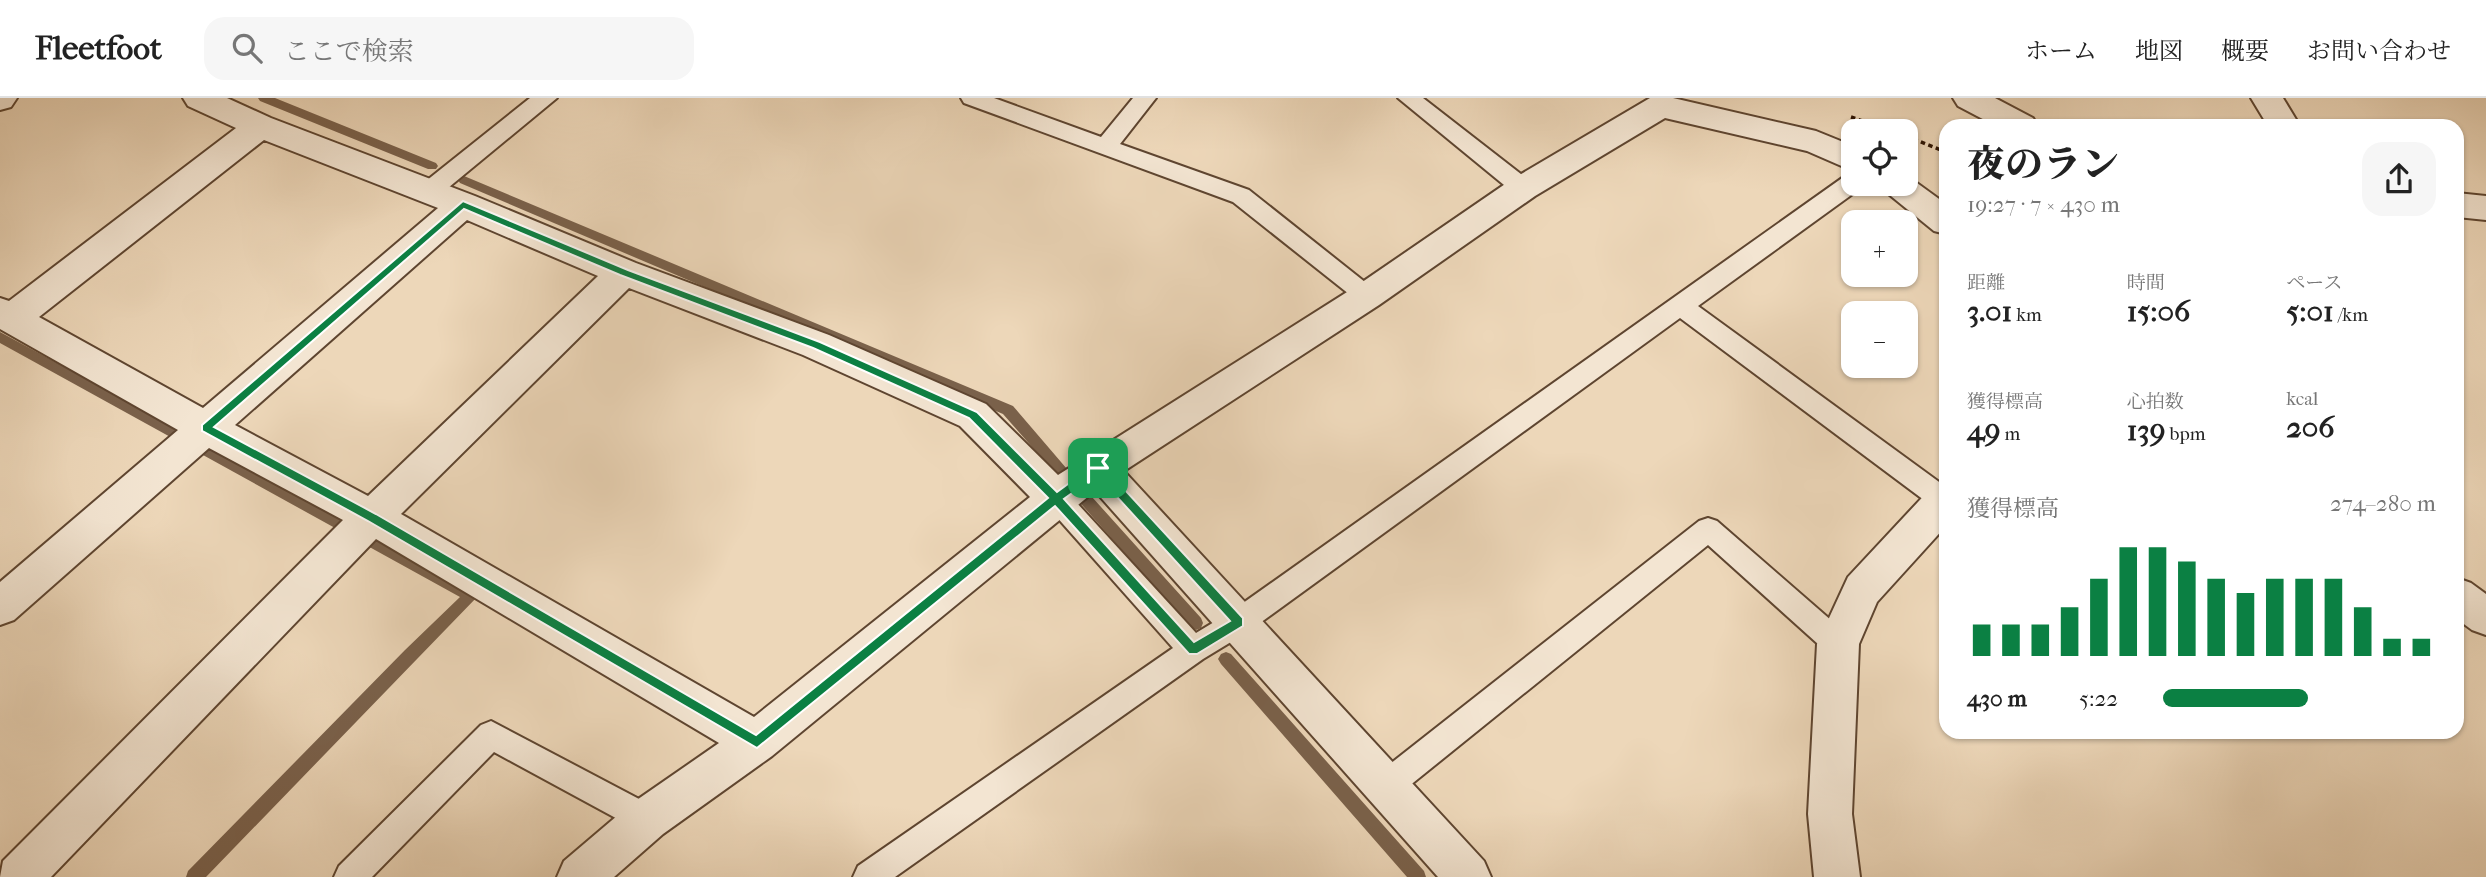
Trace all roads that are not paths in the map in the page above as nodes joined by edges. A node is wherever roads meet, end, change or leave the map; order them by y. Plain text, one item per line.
1 (199, 98) edge
2 (546, 98) edge
3 (972, 98) edge
4 (1145, 98) edge
5 (1409, 98) edge
6 (1969, 98) edge
7 (2267, 98) edge
8 (2009, 119) edge
9 (2280, 119) edge
10 (260, 126) junction
11 (1107, 145) junction
12 (1841, 154) edge
13 (1523, 188) junction
14 (1841, 190) edge
15 (429, 191) junction
16 (1913, 196) edge
17 (463, 205) junction
18 (2464, 206) edge
19 (2486, 208) edge
20 (1939, 216) edge
21 (624, 272) junction
22 (1367, 296) junction
23 (1681, 306) junction
24 (6, 315) edge
25 (206, 428) junction
26 (1098, 468) junction
27 (1939, 496) edge
28 (1056, 498) junction
29 (1939, 507) edge
30 (372, 517) junction
31 (2464, 601) edge
32 (0, 607) edge
33 (2486, 617) edge
34 (1239, 622) junction
35 (1838, 644) junction
36 (1193, 650) junction
37 (757, 742) junction
38 (1387, 785) junction
39 (647, 819) junction
40 (19, 877) edge
41 (351, 877) edge
42 (580, 877) edge
43 (869, 877) edge
44 (1468, 877) edge
45 (1837, 877) edge

1 - 10 street
2 - 15 lane
3 - 11 lane
4 - 11 lane
5 - 13 lane
6 - 8 street
7 - 9 street
10 - 15 street
10 - 24 street
11 - 22 lane
12 - 13 street
13 - 22 street
14 - 23 lane
15 - 17 street
16 - 20 street
17 - 21 street
17 - 25 street
18 - 19 street
21 - 28 street
21 - 30 street
22 - 26 street
23 - 27 lane
23 - 34 lane
24 - 25 street
25 - 30 street
25 - 32 street
26 - 28 street
26 - 34 street
28 - 36 lane
28 - 37 street
29 - 35 street
30 - 37 street
30 - 40 street
31 - 33 street
34 - 36 lane
34 - 38 street
35 - 38 lane
35 - 45 street
36 - 43 lane
37 - 39 street
38 - 44 street
39 - 41 lane
39 - 42 street

